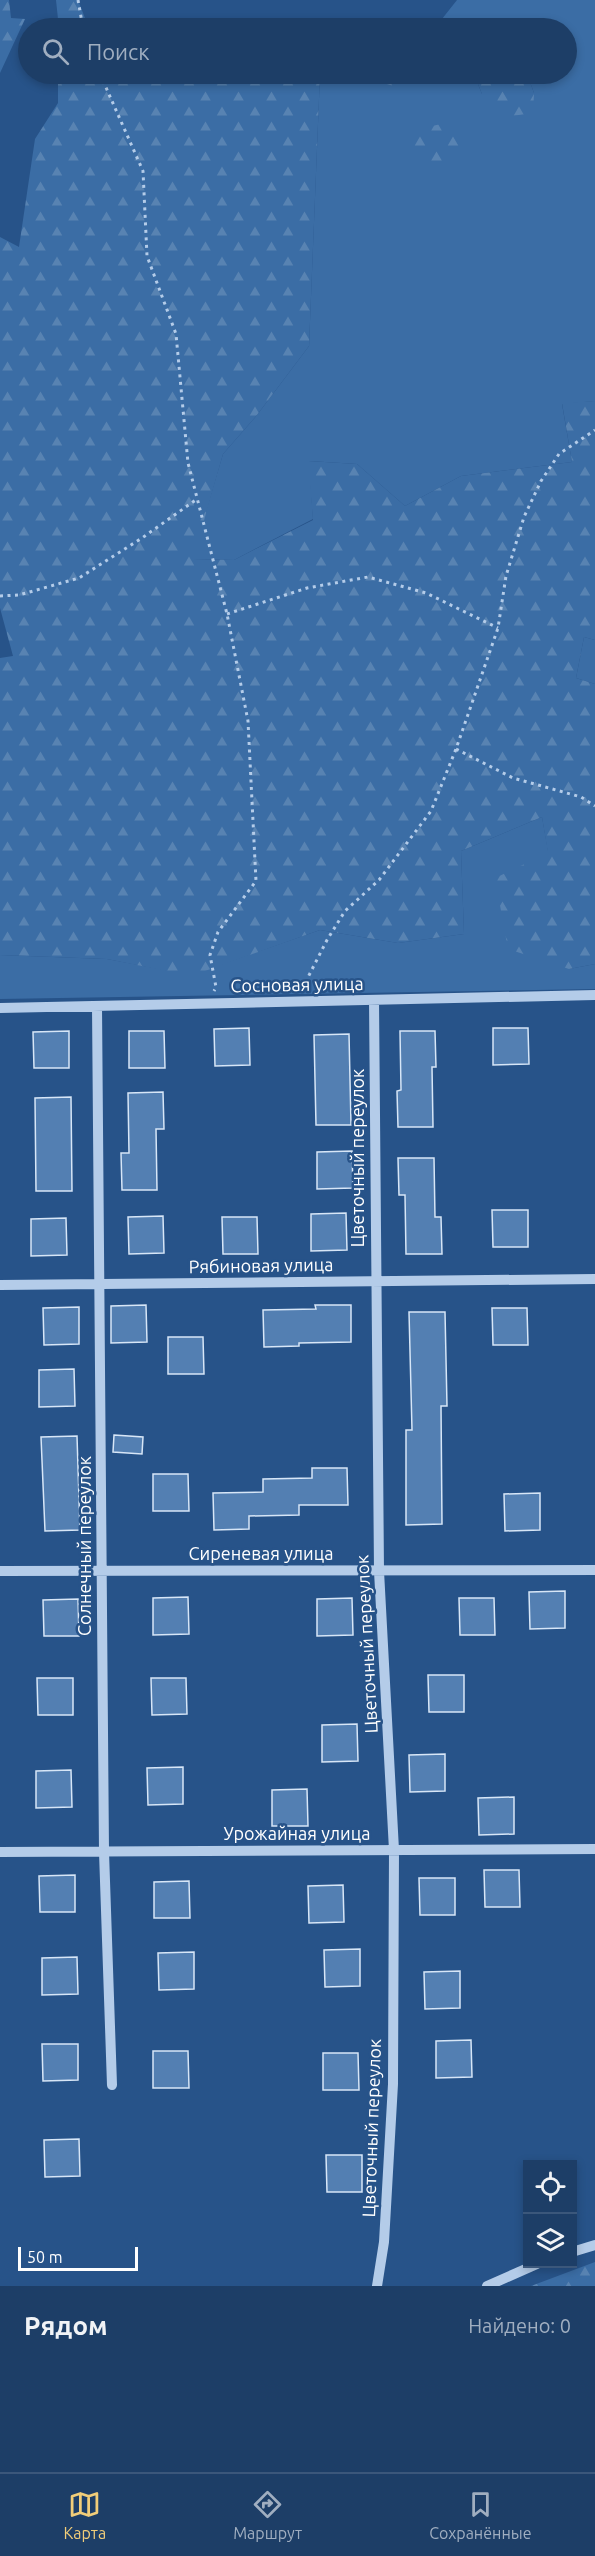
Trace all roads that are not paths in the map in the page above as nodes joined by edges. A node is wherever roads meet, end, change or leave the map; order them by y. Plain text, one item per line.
1 (595, 995) edge
2 (374, 1000) junction
3 (97, 1006) junction
4 (0, 1008) edge
5 (595, 1279) edge
6 (375, 1281) junction
7 (99, 1284) junction
8 (0, 1285) edge
9 (595, 1570) edge
10 (0, 1571) edge
11 (101, 1571) junction
12 (379, 1571) junction
13 (595, 1849) edge
14 (394, 1850) junction
15 (0, 1852) edge
16 (104, 1852) junction
17 (112, 2085) dead end
18 (595, 2245) edge
19 (577, 2251) edge
20 (528, 2268) edge
21 (377, 2286) edge
22 (487, 2286) edge

1 - 2 street, Сосновая улица
2 - 3 street, Сосновая улица
2 - 6 street, Цветочный переулок
3 - 4 street, Сосновая улица
3 - 7 street, Солнечный переулок
5 - 6 street, Рябиновая улица
6 - 7 street, Рябиновая улица
6 - 12 street, Цветочный переулок
7 - 8 street, Рябиновая улица
7 - 11 street, Солнечный переулок
9 - 12 street, Сиреневая улица
10 - 11 street, Сиреневая улица
11 - 12 street, Сиреневая улица
11 - 16 street, Солнечный переулок
12 - 14 street, Цветочный переулок
13 - 14 street, Урожайная улица
14 - 16 street, Урожайная улица
14 - 21 street, Цветочный переулок
15 - 16 street, Урожайная улица
16 - 17 street, Солнечный переулок
18 - 19 street
20 - 22 street

